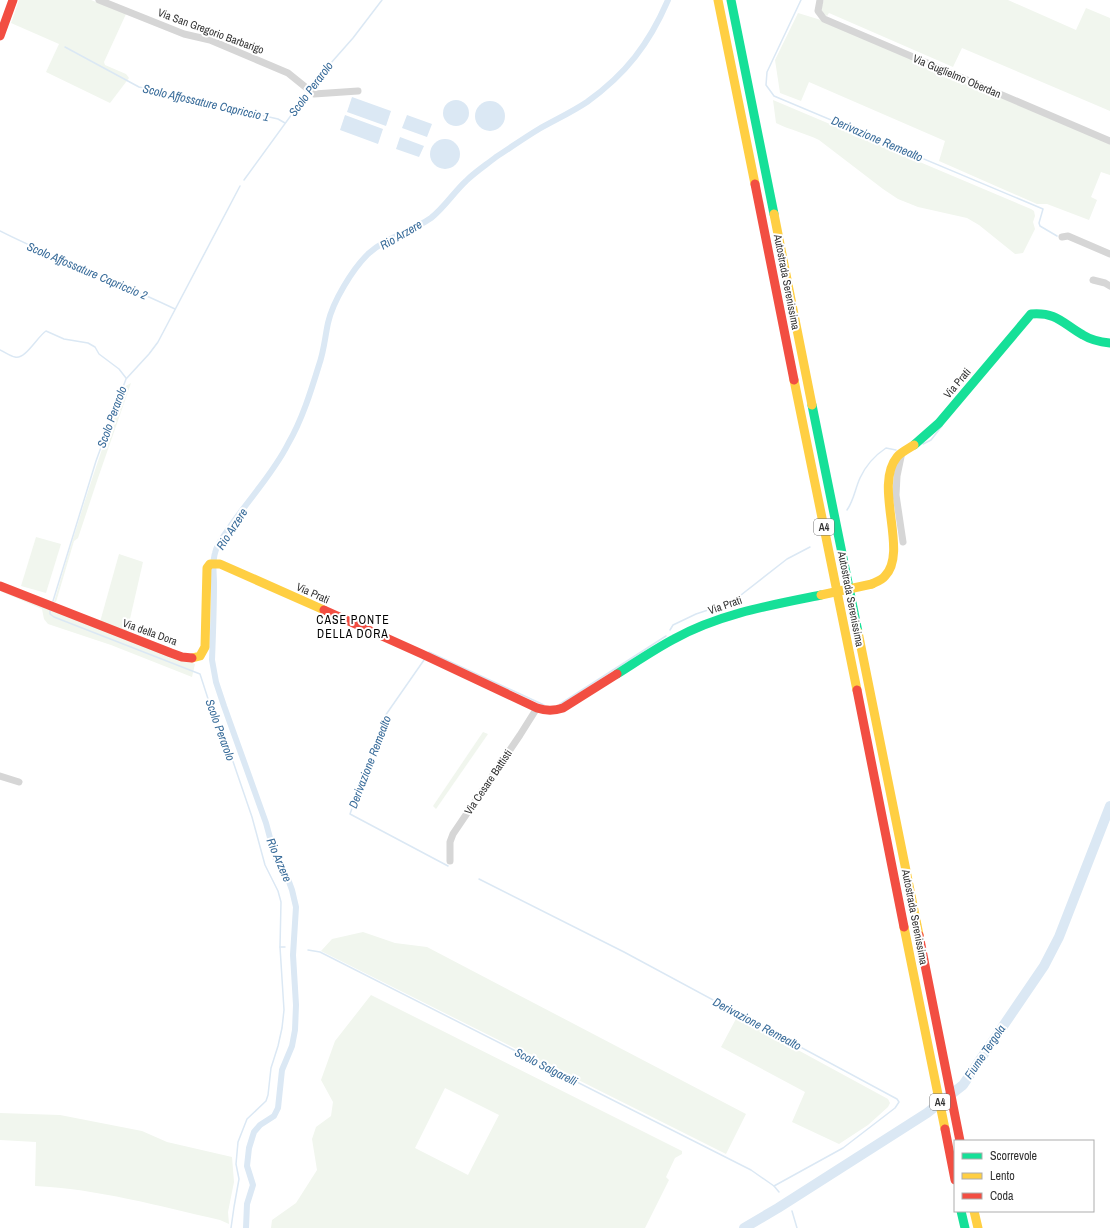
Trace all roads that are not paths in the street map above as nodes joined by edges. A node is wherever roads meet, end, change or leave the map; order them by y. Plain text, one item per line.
1 (12, 0) edge
2 (99, 0) edge
3 (718, 0) edge
4 (731, 0) edge
5 (820, 0) edge
6 (0, 36) edge
7 (358, 91) dead end
8 (1110, 141) edge
9 (1062, 236) dead end
10 (1110, 254) edge
11 (1093, 280) dead end
12 (1110, 286) edge
13 (1110, 343) edge
14 (902, 452) junction
15 (903, 542) dead end
16 (214, 564) joint
17 (0, 586) edge
18 (537, 708) junction
19 (0, 776) edge
20 (19, 782) dead end
21 (450, 861) dead end
22 (960, 1140) edge
23 (954, 1175) edge
24 (961, 1212) edge
25 (974, 1212) edge
26 (965, 1228) edge
27 (978, 1228) edge

1 - 6 main road
2 - 7 street, Via San Gregorio Barbarigo
3 - 23 main road, Autostrada Serenissima / A4
4 - 22 main road, Autostrada Serenissima / A4
5 - 8 street, Via Guglielmo Oberdan
9 - 10 street
11 - 12 street
13 - 14 main road, Via Prati
14 - 15 street
14 - 18 main road, Via Prati, bridge
16 - 17 main road, Via della Dora
16 - 18 main road, Via Prati
18 - 21 street, Via Cesare Battisti
19 - 20 street
24 - 26 main road
25 - 27 main road

